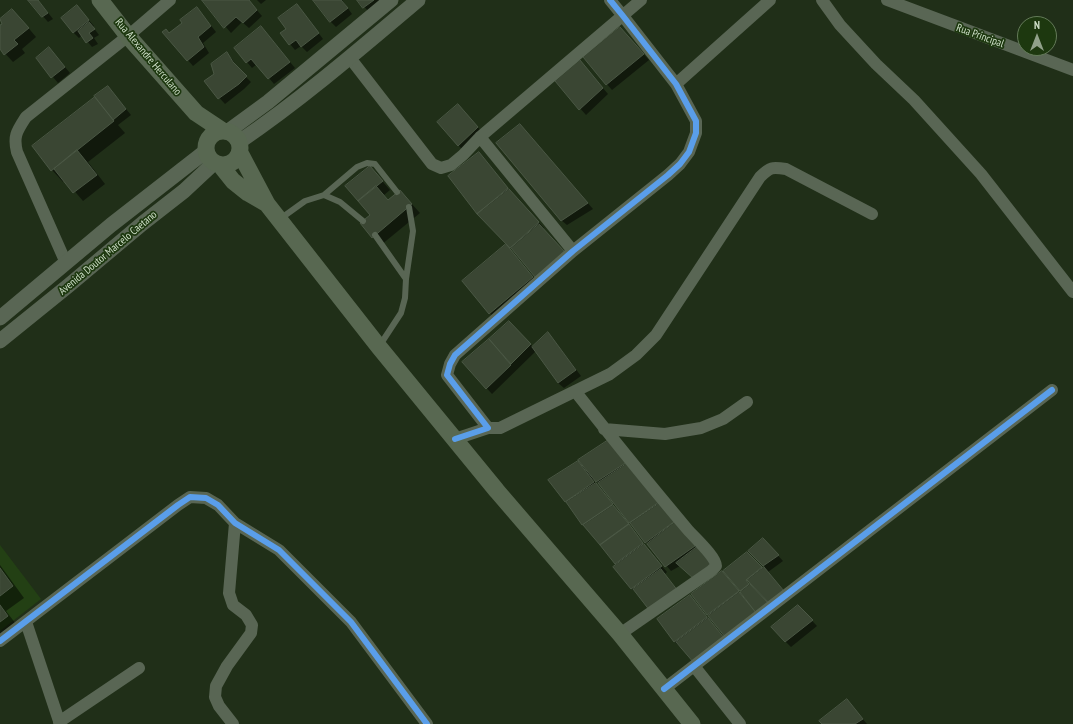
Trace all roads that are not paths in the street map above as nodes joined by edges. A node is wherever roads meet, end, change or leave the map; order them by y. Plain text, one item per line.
1 (100, 0) edge
2 (170, 0) edge
3 (391, 0) edge
4 (418, 0) edge
5 (610, 0) edge
6 (641, 0) edge
7 (770, 0) edge
8 (822, 0) edge
9 (887, 0) edge
10 (623, 16) junction
11 (128, 36) junction
12 (350, 58) junction
13 (1073, 70) edge
14 (676, 84) junction
15 (196, 113) junction
16 (480, 137) junction
17 (232, 139) junction
18 (212, 157) junction
19 (397, 192) dead end
20 (324, 195) junction
21 (267, 204) junction
22 (409, 207) dead end
23 (872, 214) dead end
24 (279, 220) junction
25 (362, 221) dead end
26 (375, 235) dead end
27 (573, 251) junction
28 (66, 263) junction
29 (406, 279) junction
30 (1073, 292) edge
31 (0, 318) edge
32 (0, 341) edge
33 (379, 347) junction
34 (1052, 390) dead end
35 (575, 391) junction
36 (747, 402) dead end
37 (488, 428) junction
38 (604, 429) junction
39 (455, 439) junction
40 (235, 523) junction
41 (26, 622) junction
42 (620, 634) junction
43 (0, 641) edge
44 (694, 666) junction
45 (139, 668) dead end
46 (664, 689) junction
47 (59, 723) edge
48 (233, 724) edge
49 (427, 724) edge
50 (692, 724) edge
51 (740, 724) edge

1 - 11 main road, Rua Alexandre Herculano
2 - 11 street
3 - 17 street, Avenida Doutor Marcelo Caetano
4 - 12 street, Avenida Doutor Marcelo Caetano
5 - 10 street
6 - 10 street
7 - 14 street
8 - 30 street
9 - 13 street, Rua Principal
10 - 14 street
10 - 16 street
11 - 15 main road, Rua Alexandre Herculano
11 - 28 street
12 - 16 street
12 - 17 street, Avenida Doutor Marcelo Caetano
14 - 27 street
15 - 17 main road, Rua Alexandre Herculano
15 - 18 main road, Rua Alexandre Herculano
16 - 27 street
17 - 18 main road, Avenida Doutor Marcelo Caetano
17 - 18 main road, Avenida Doutor Marcelo Caetano
17 - 21 main road
18 - 21 main road
18 - 28 street, Avenida Doutor Marcelo Caetano
18 - 32 street, Avenida Doutor Marcelo Caetano
19 - 20 lane
20 - 24 lane
20 - 25 lane
21 - 24 main road
22 - 29 lane
23 - 35 street
24 - 33 main road
26 - 29 lane
27 - 37 street
28 - 31 street, Avenida Doutor Marcelo Caetano
29 - 33 lane
33 - 39 main road
34 - 44 street
35 - 37 street
35 - 38 street
36 - 38 street
37 - 39 street
38 - 42 street
39 - 42 main road
40 - 41 street
40 - 48 street
40 - 49 street
41 - 43 street
41 - 47 street
42 - 46 main road
44 - 46 street
44 - 51 street
45 - 47 street
46 - 50 main road

